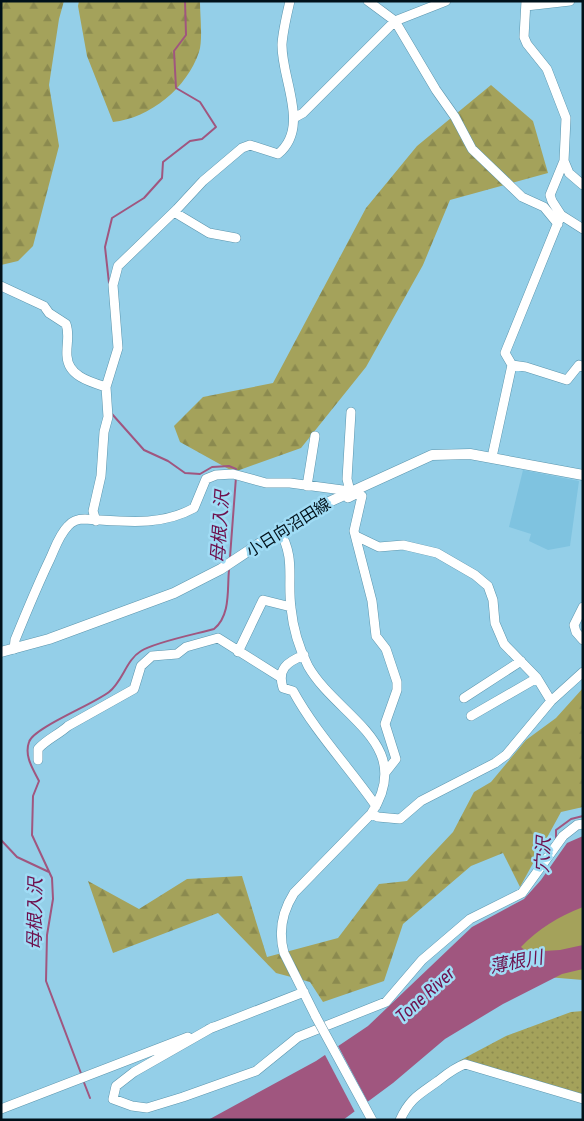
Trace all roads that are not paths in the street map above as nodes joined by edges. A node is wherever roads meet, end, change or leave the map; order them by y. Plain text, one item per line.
1 (290, 1) edge
2 (368, 1) edge
3 (446, 1) edge
4 (570, 1) edge
5 (526, 4) edge
6 (395, 21) junction
7 (294, 118) junction
8 (564, 162) junction
9 (583, 185) edge
10 (174, 212) junction
11 (560, 220) junction
12 (583, 229) edge
13 (236, 238) dead end
14 (1, 286) edge
15 (512, 365) junction
16 (583, 367) edge
17 (106, 386) junction
18 (351, 412) dead end
19 (315, 436) dead end
20 (492, 457) junction
21 (583, 475) edge
22 (307, 486) junction
23 (345, 494) junction
24 (96, 521) junction
25 (279, 530) junction
26 (356, 536) junction
27 (290, 607) junction
28 (583, 608) edge
29 (583, 640) edge
30 (14, 649) junction
31 (1, 652) edge
32 (238, 652) junction
33 (304, 656) junction
34 (520, 660) junction
35 (583, 672) edge
36 (280, 678) junction
37 (537, 678) junction
38 (464, 698) dead end
39 (551, 701) junction
40 (471, 716) dead end
41 (38, 760) dead end
42 (385, 774) junction
43 (376, 806) junction
44 (371, 814) junction
45 (583, 824) edge
46 (304, 992) junction
47 (214, 1027) junction
48 (583, 1099) edge
49 (1, 1109) edge
50 (372, 1120) edge
51 (400, 1120) edge

1 - 7 street
2 - 6 street
3 - 6 street
4 - 5 street
5 - 8 street
6 - 7 street
6 - 11 street
7 - 10 street
8 - 9 street
8 - 11 street
10 - 13 street
10 - 17 street
11 - 12 street
11 - 15 street
14 - 17 street
15 - 16 street
15 - 20 street
17 - 24 street
18 - 23 street
19 - 22 street
20 - 21 main road, 小日向沼田線
20 - 23 main road, 小日向沼田線
22 - 23 street
22 - 24 street
23 - 25 main road, 小日向沼田線
23 - 26 street
24 - 30 street
25 - 27 street
25 - 30 main road, 小日向沼田線
26 - 34 street
26 - 42 street
27 - 32 street
27 - 33 street
28 - 29 street
30 - 31 main road, 小日向沼田線
32 - 36 street
32 - 41 street
33 - 36 street
33 - 42 street
34 - 37 street
34 - 38 street
35 - 39 street
36 - 43 street
37 - 39 street
37 - 40 street
39 - 44 street
42 - 43 street
43 - 44 street
44 - 46 street
45 - 47 street
46 - 47 street
46 - 50 street, bridge
47 - 49 street
48 - 51 street

